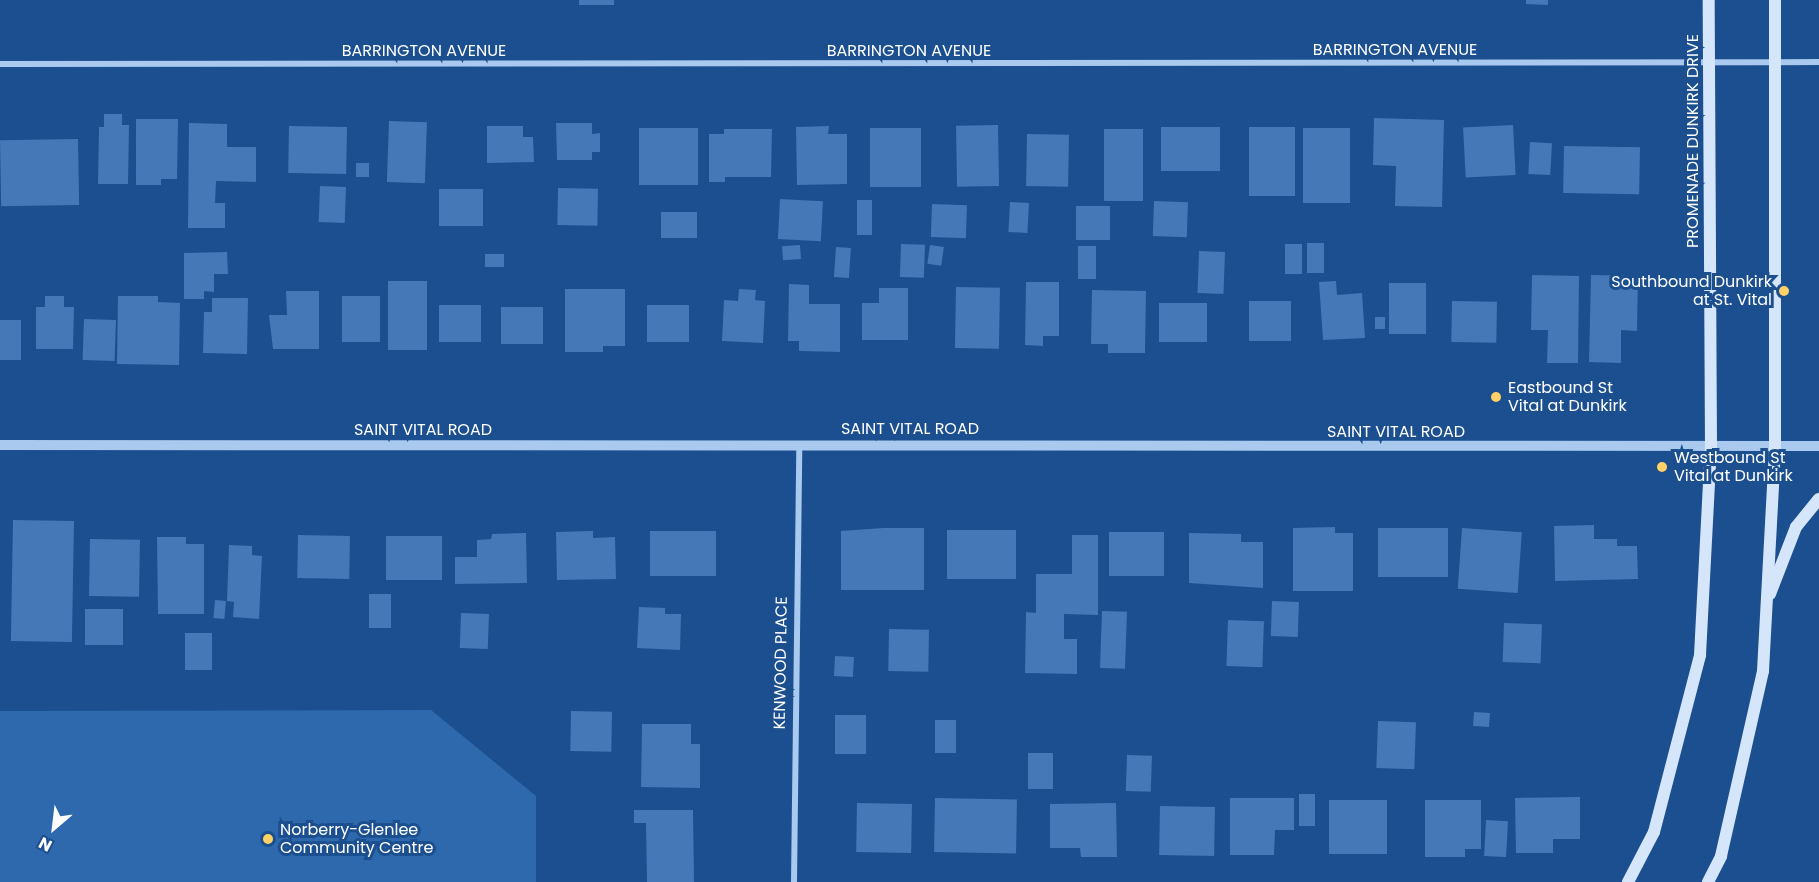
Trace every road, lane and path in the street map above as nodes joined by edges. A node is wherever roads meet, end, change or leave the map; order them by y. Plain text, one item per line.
1 (1709, 0) edge
2 (1775, 0) edge
3 (1709, 62) junction
4 (1775, 62) junction
5 (1819, 62) edge
6 (0, 64) edge
7 (799, 444) junction
8 (0, 445) edge
9 (1775, 446) junction
10 (1819, 446) edge
11 (1711, 447) junction
12 (1819, 499) edge
13 (1766, 603) junction
14 (794, 882) edge
15 (1629, 882) edge
16 (1708, 882) edge

1 - 3 main road, PROMENADE DUNKIRK DRIVE
2 - 4 main road
3 - 4 street, BARRINGTON AVENUE
3 - 6 street, BARRINGTON AVENUE
3 - 11 main road, PROMENADE DUNKIRK DRIVE
4 - 5 street, BARRINGTON AVENUE
4 - 9 main road
7 - 8 street, SAINT VITAL ROAD
7 - 11 street, SAINT VITAL ROAD
7 - 14 street, KENWOOD PLACE
9 - 10 street, SAINT VITAL ROAD
9 - 11 street, SAINT VITAL ROAD
9 - 13 main road
11 - 15 main road, PROMENADE DUNKIRK DRIVE
12 - 13 main road
13 - 16 main road

